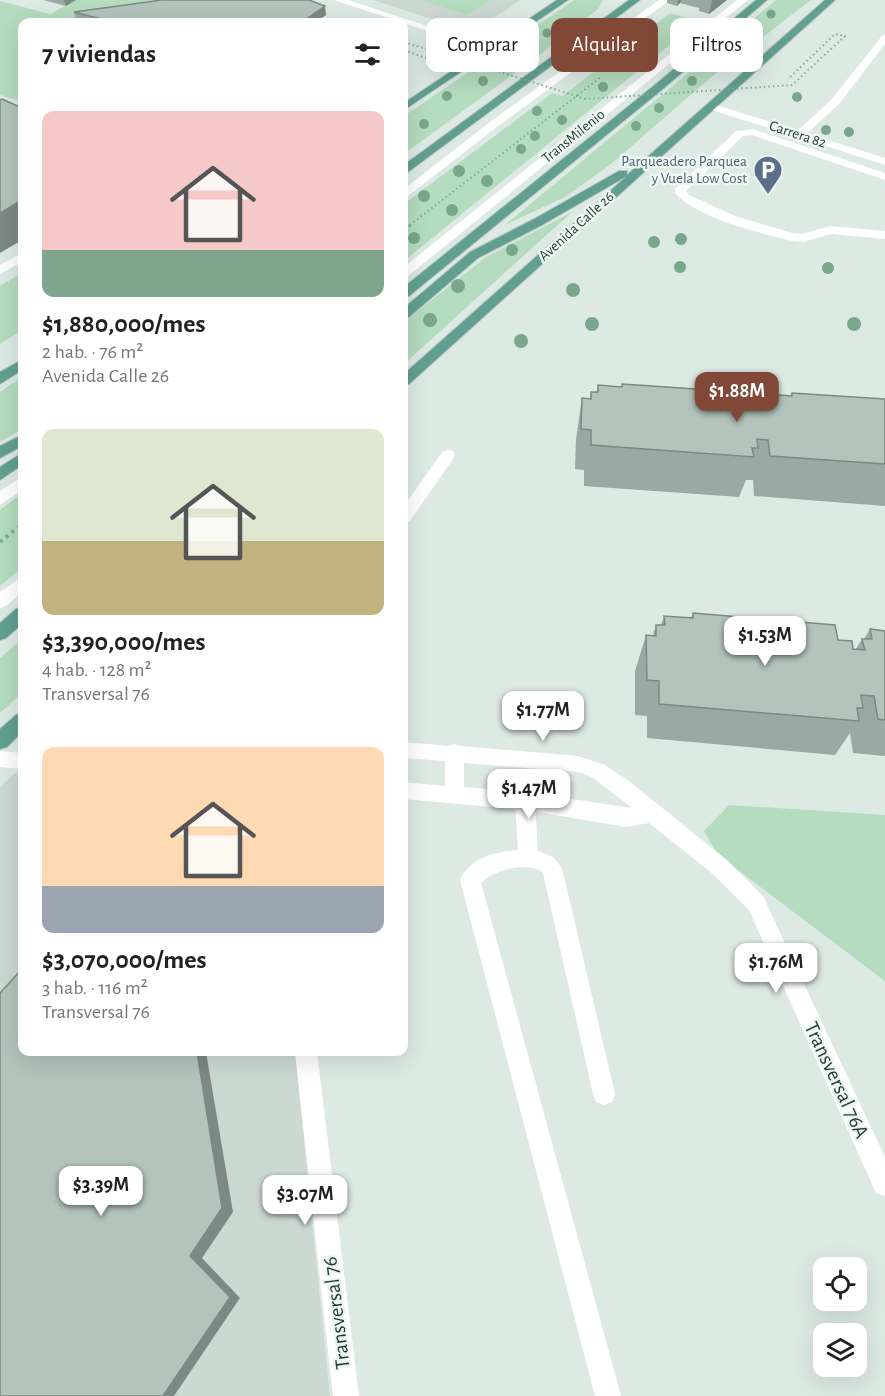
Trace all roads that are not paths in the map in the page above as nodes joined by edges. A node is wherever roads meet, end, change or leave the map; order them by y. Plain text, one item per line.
1 (339, 0) edge
2 (562, 0) edge
3 (635, 0) edge
4 (665, 0) edge
5 (743, 0) edge
6 (762, 0) edge
7 (830, 0) edge
8 (605, 8) dead end
9 (396, 18) edge
10 (536, 18) edge
11 (595, 18) edge
12 (610, 18) edge
13 (408, 22) edge
14 (426, 27) edge
15 (885, 38) edge
16 (551, 60) edge
17 (456, 72) edge
18 (408, 104) edge
19 (710, 106) junction
20 (800, 134) junction
21 (653, 157) junction
22 (885, 162) edge
23 (408, 167) edge
24 (885, 177) edge
25 (408, 191) edge
26 (885, 235) edge
27 (18, 259) edge
28 (0, 270) edge
29 (408, 270) edge
30 (408, 290) edge
31 (408, 311) edge
32 (18, 367) edge
33 (408, 377) edge
34 (0, 379) edge
35 (18, 442) edge
36 (0, 453) edge
37 (448, 455) dead end
38 (18, 461) edge
39 (0, 475) edge
40 (18, 485) edge
41 (0, 499) edge
42 (408, 511) edge
43 (18, 586) edge
44 (0, 601) edge
45 (18, 618) edge
46 (0, 633) edge
47 (18, 725) edge
48 (0, 741) edge
49 (408, 750) edge
50 (454, 752) junction
51 (0, 759) edge
52 (18, 761) edge
53 (408, 791) edge
54 (455, 794) junction
55 (525, 801) junction
56 (652, 814) junction
57 (529, 858) junction
58 (306, 1056) edge
59 (604, 1094) dead end
60 (885, 1184) edge
61 (346, 1396) edge
62 (608, 1396) edge

1 - 9 street
2 - 10 main road
3 - 12 main road
4 - 25 street
5 - 29 street, TransMilenio
6 - 30 main road
7 - 19 main road, Avenida Calle 26
8 - 11 main road
13 - 14 street
15 - 20 street
16 - 23 main road
17 - 18 main road
19 - 20 street, Carrera 82
19 - 21 main road, Avenida Calle 26
20 - 22 street, Carrera 82
21 - 31 main road
21 - 33 main road, Avenida Calle 26
24 - 26 street
27 - 28 street
32 - 34 main road
35 - 36 main road
37 - 42 street
38 - 39 main road
40 - 41 street
43 - 44 street
45 - 46 main road
47 - 48 main road
49 - 50 street, Transversal 76A
50 - 54 street
50 - 56 street, Transversal 76A
51 - 52 street
53 - 54 street
54 - 55 street
55 - 56 street
55 - 57 street
56 - 60 street, Transversal 76A
57 - 59 street
57 - 62 street
58 - 61 street, Transversal 76

